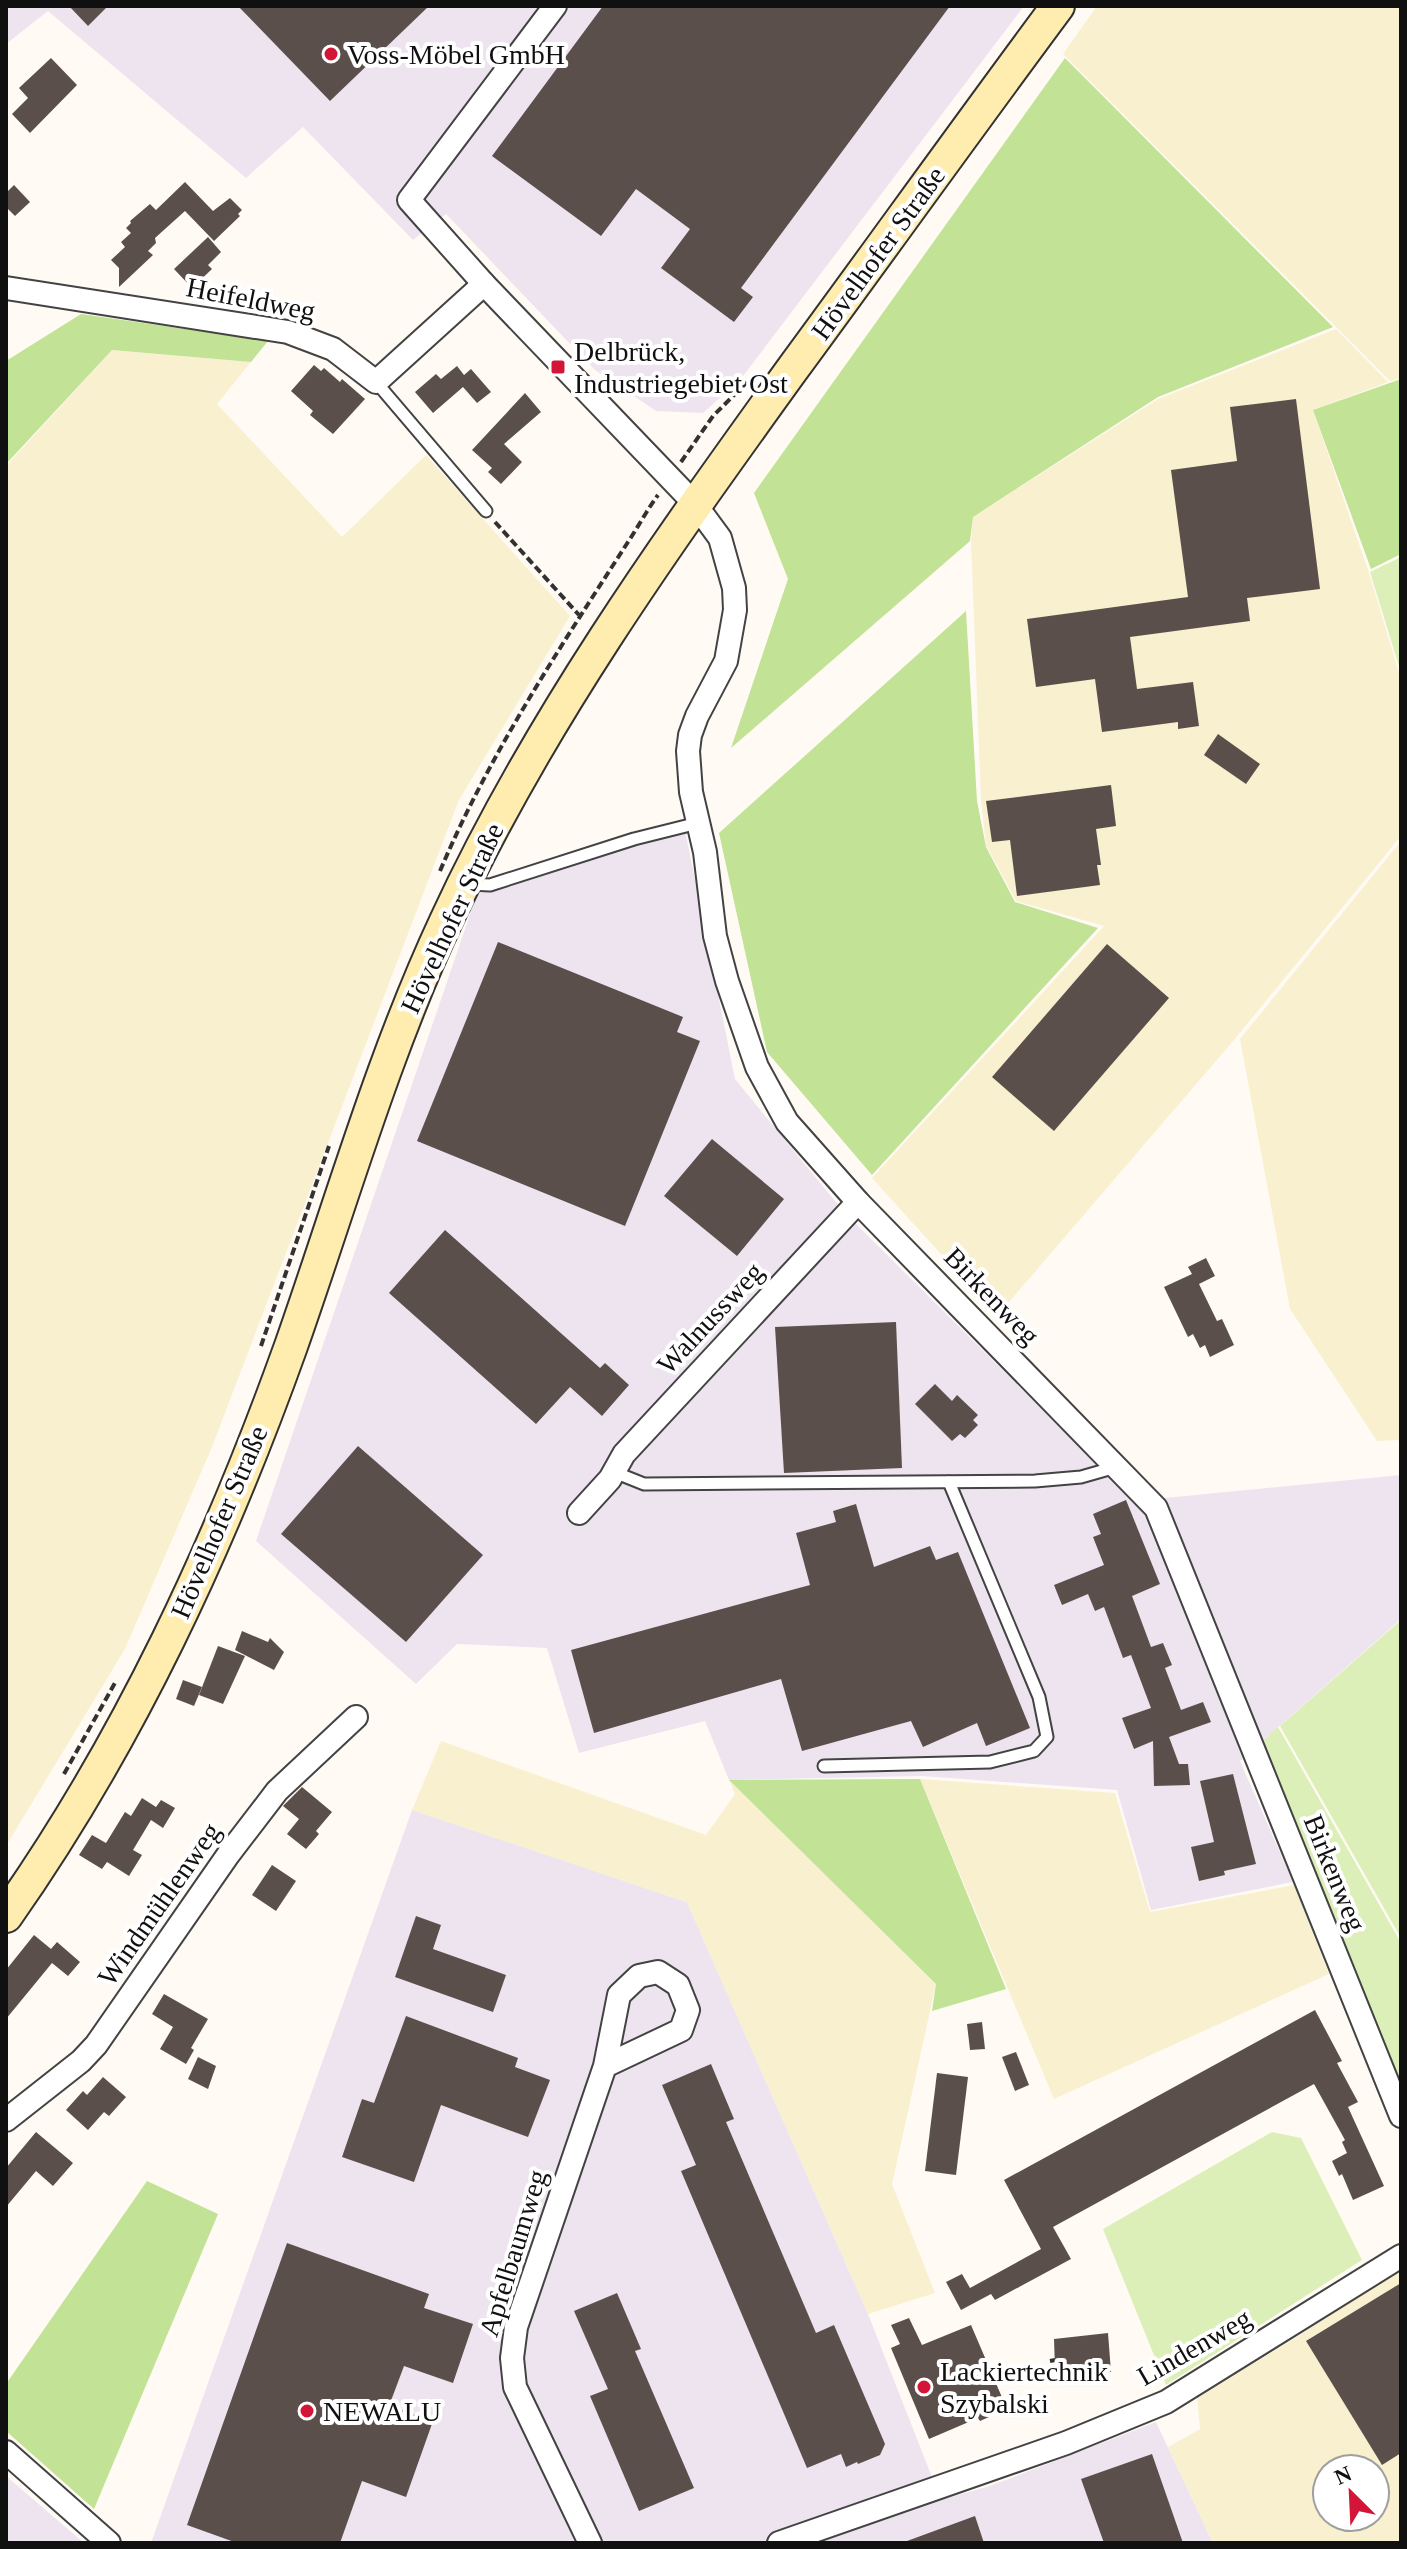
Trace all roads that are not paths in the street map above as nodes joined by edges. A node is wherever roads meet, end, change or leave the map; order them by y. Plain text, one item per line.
1 (555, 6) edge
2 (1058, 6) edge
3 (484, 284) junction
4 (6, 288) edge
5 (376, 382) junction
6 (695, 504) junction
7 (486, 511) road end
8 (698, 823) junction
9 (452, 878) junction
10 (858, 1202) junction
11 (1116, 1466) junction
12 (612, 1475) junction
13 (949, 1482) junction
14 (579, 1513) dead end
15 (356, 1717) dead end
16 (824, 1766) dead end
17 (6, 1916) edge
18 (605, 2066) dead end
19 (1401, 2116) edge
20 (6, 2120) edge
21 (1401, 2256) edge
22 (6, 2452) edge
23 (109, 2543) edge
24 (590, 2543) edge
25 (779, 2543) edge

1 - 3 street, Birkenweg
2 - 6 main road, Hövelhofer Straße
3 - 5 street
3 - 6 street, Birkenweg
4 - 5 street, Heifeldweg
5 - 7 lane
6 - 8 street, Birkenweg
6 - 9 main road, Hövelhofer Straße
8 - 9 lane
8 - 10 street, Birkenweg
9 - 17 main road, Hövelhofer Straße
10 - 11 street, Birkenweg
10 - 12 street, Walnussweg
11 - 13 lane
11 - 19 street, Birkenweg
12 - 13 lane
12 - 14 street
13 - 16 lane
15 - 20 street, Windmühlenweg
18 - 24 street, Apfelbaumweg
21 - 25 street, Lindenweg
22 - 23 street

